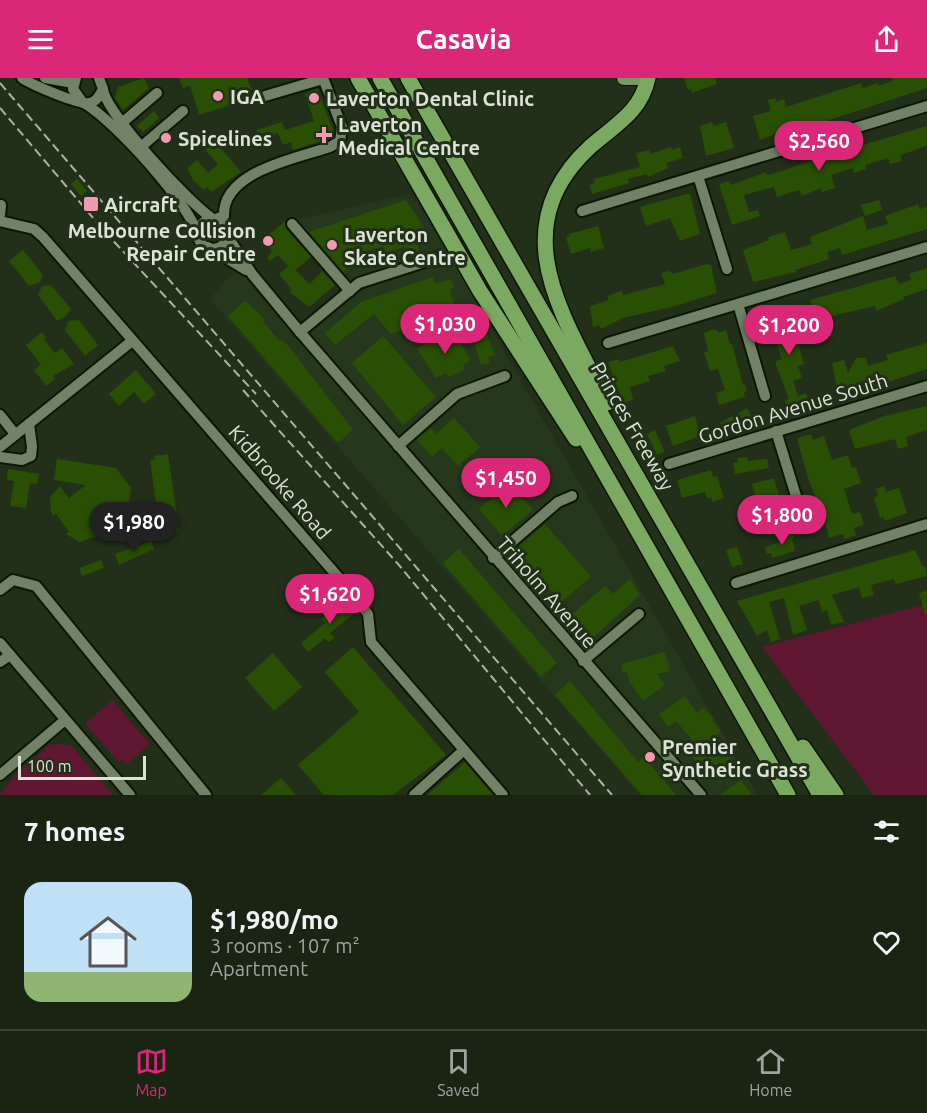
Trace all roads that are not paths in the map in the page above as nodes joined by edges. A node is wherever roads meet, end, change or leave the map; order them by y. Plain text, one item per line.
1 (22, 78) edge
2 (45, 78) edge
3 (112, 78) edge
4 (358, 78) edge
5 (380, 78) edge
6 (408, 78) edge
7 (624, 78) edge
8 (638, 78) edge
9 (648, 78) edge
10 (323, 79) edge
11 (74, 80) edge
12 (102, 85) edge
13 (157, 93) dead end
14 (266, 96) dead end
15 (84, 103) junction
16 (927, 106) edge
17 (183, 111) dead end
18 (123, 122) junction
19 (142, 146) junction
20 (698, 176) junction
21 (582, 211) dead end
22 (218, 218) junction
23 (0, 221) edge
24 (292, 224) dead end
25 (228, 237) junction
26 (204, 243) junction
27 (927, 247) edge
28 (440, 257) dead end
29 (727, 269) dead end
30 (252, 274) junction
31 (350, 291) junction
32 (738, 304) junction
33 (300, 332) junction
34 (132, 341) junction
35 (608, 343) dead end
36 (505, 376) dead end
37 (927, 386) edge
38 (765, 396) dead end
39 (0, 416) edge
40 (29, 424) junction
41 (776, 431) junction
42 (15, 434) junction
43 (398, 446) junction
44 (0, 447) edge
45 (0, 457) edge
46 (669, 464) dead end
47 (572, 496) dead end
48 (659, 514) junction
49 (927, 524) edge
50 (805, 525) dead end
51 (493, 558) junction
52 (658, 564) junction
53 (736, 583) dead end
54 (0, 590) edge
55 (639, 614) dead end
56 (0, 643) edge
57 (9, 655) junction
58 (583, 661) junction
59 (743, 661) junction
60 (0, 662) edge
61 (65, 720) junction
62 (464, 750) junction
63 (0, 775) edge
64 (130, 795) edge
65 (206, 795) edge
66 (414, 795) edge
67 (503, 795) edge
68 (701, 795) edge
69 (786, 795) edge
70 (820, 795) edge
71 (836, 795) edge

1 - 15 street
2 - 11 street
3 - 12 street
4 - 52 highway
5 - 52 highway
6 - 48 highway, Princes Freeway
7 - 8 main road
9 - 48 highway
10 - 14 street
10 - 22 street
11 - 15 street
12 - 15 street
12 - 18 street
13 - 18 street
15 - 26 street
16 - 20 street
17 - 19 street
18 - 19 street
19 - 22 street
20 - 21 street
20 - 29 street
22 - 25 street
22 - 26 street
23 - 34 street, Kidbrooke Road
24 - 31 street
25 - 26 street
25 - 30 street, Triholm Avenue
26 - 30 street, Triholm Avenue
27 - 32 street
28 - 31 street
30 - 33 street, Triholm Avenue
31 - 33 street
32 - 35 street
32 - 38 street
33 - 43 street, Triholm Avenue
34 - 40 street
34 - 62 street, Kidbrooke Road
36 - 43 street
37 - 41 street, Gordon Avenue South
39 - 42 street
40 - 42 street
40 - 45 street
41 - 46 street, Gordon Avenue South
41 - 50 street
42 - 44 street
43 - 51 street, Triholm Avenue
47 - 51 street
48 - 59 highway, Princes Freeway
49 - 53 street
51 - 58 street, Triholm Avenue
52 - 69 highway
54 - 65 street
55 - 58 street
56 - 57 street
57 - 60 street
57 - 61 street
58 - 68 street, Triholm Avenue
59 - 70 highway, Princes Freeway
59 - 71 highway
61 - 63 street
61 - 64 street
62 - 66 street
62 - 67 street, Kidbrooke Road

